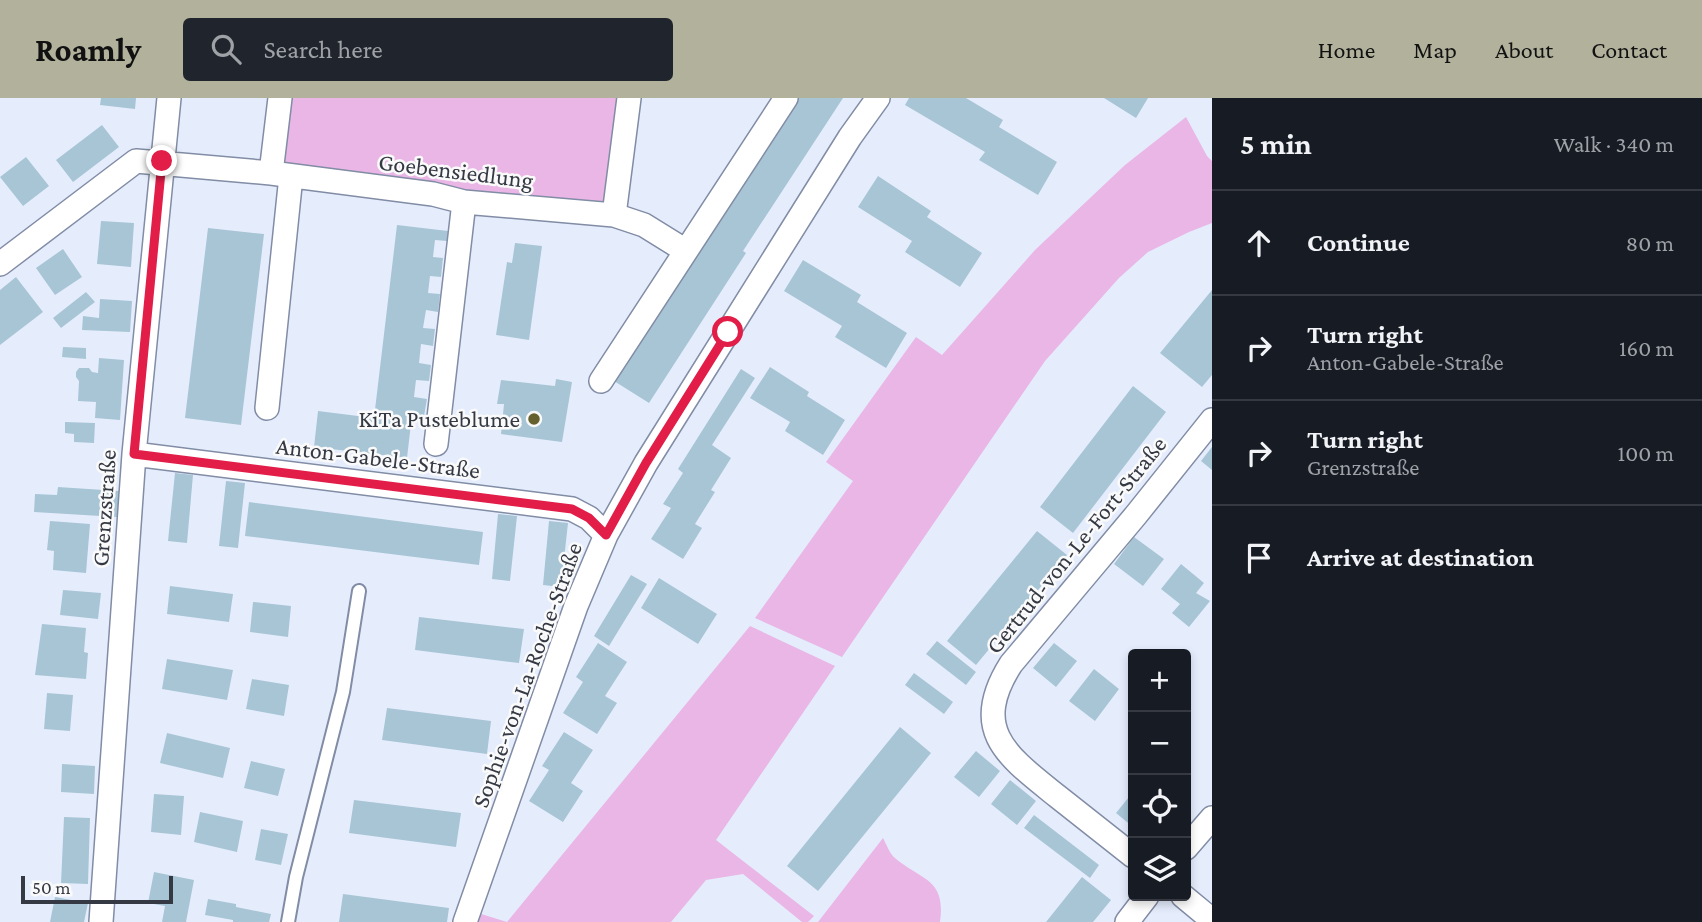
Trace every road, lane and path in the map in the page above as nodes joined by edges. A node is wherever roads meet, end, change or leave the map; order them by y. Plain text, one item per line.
1 (169, 98) edge
2 (280, 98) edge
3 (629, 98) edge
4 (786, 98) edge
5 (878, 98) edge
6 (162, 161) junction
7 (281, 175) junction
8 (464, 202) junction
9 (614, 215) junction
10 (686, 251) junction
11 (0, 264) edge
12 (601, 381) dead end
13 (267, 408) dead end
14 (1212, 420) edge
15 (436, 444) dead end
16 (134, 454) junction
17 (606, 535) junction
18 (359, 591) dead end
19 (1212, 818) edge
20 (1191, 842) edge
21 (1128, 852) edge
22 (1143, 901) edge
23 (1189, 901) edge
24 (1212, 920) edge
25 (101, 922) edge
26 (288, 922) edge
27 (465, 922) edge
28 (1127, 922) edge

1 - 6 street, Grenzstraße
2 - 7 street
3 - 9 street
4 - 10 street
5 - 17 street, Sophie-von-La-Roche-Straße
6 - 7 street, Goebensiedlung
6 - 11 street, Goebensiedlung
6 - 16 street, Grenzstraße
7 - 8 street, Goebensiedlung
7 - 13 street
8 - 9 street, Goebensiedlung
8 - 15 street, Anton-Gabele-Straße
9 - 10 street, Goebensiedlung
10 - 12 street
14 - 21 street, Gertrud-von-Le-Fort-Straße
16 - 17 street, Anton-Gabele-Straße
16 - 25 street, Grenzstraße
17 - 27 street, Sophie-von-La-Roche-Straße
18 - 26 lane
19 - 20 street
22 - 28 street
23 - 24 street

